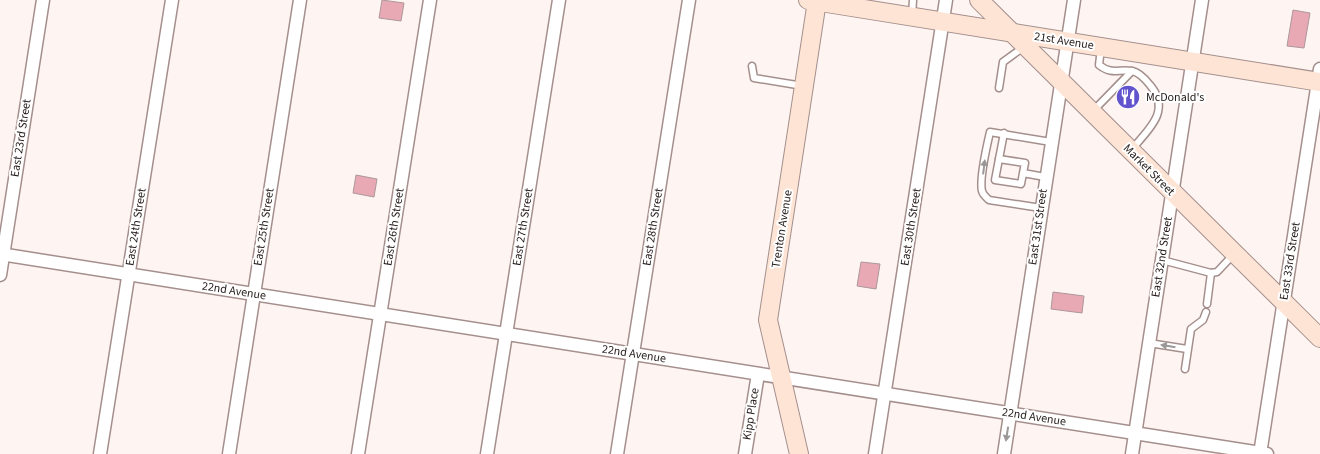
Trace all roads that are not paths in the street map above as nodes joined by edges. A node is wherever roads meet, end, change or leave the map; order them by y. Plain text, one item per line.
1 (43, 0) edge
2 (172, 0) edge
3 (300, 0) edge
4 (430, 0) edge
5 (560, 0) edge
6 (689, 0) edge
7 (814, 0) edge
8 (946, 0) edge
9 (979, 0) edge
10 (1074, 0) edge
11 (1202, 0) edge
12 (850, 3) edge
13 (912, 8) edge
14 (943, 22) junction
15 (1012, 32) junction
16 (1067, 41) junction
17 (1025, 46) junction
18 (1101, 47) junction
19 (1192, 61) junction
20 (752, 66) dead end
21 (1132, 71) junction
22 (1319, 77) edge
23 (1061, 82) junction
24 (804, 86) junction
25 (999, 88) dead end
26 (1092, 112) junction
27 (1004, 133) junction
28 (1051, 142) junction
29 (1130, 151) junction
30 (999, 159) junction
31 (1023, 173) junction
32 (1045, 178) junction
33 (1172, 193) junction
34 (1041, 208) junction
35 (2, 254) edge
36 (1234, 254) junction
37 (1162, 260) junction
38 (1211, 273) junction
39 (129, 274) junction
40 (0, 275) edge
41 (254, 294) junction
42 (1284, 302) junction
43 (1207, 304) dead end
44 (1206, 312) dead end
45 (381, 314) junction
46 (506, 334) junction
47 (1320, 338) edge
48 (1149, 343) junction
49 (1187, 349) junction
50 (634, 354) junction
51 (1185, 368) dead end
52 (758, 374) junction
53 (781, 377) junction
54 (884, 394) junction
55 (1011, 414) junction
56 (1136, 433) junction
57 (100, 454) edge
58 (229, 454) edge
59 (358, 454) edge
60 (487, 454) edge
61 (617, 454) edge
62 (745, 454) edge
63 (799, 454) edge
64 (875, 454) edge
65 (1004, 454) edge
66 (1132, 454) edge
67 (1263, 454) edge

1 - 35 street, East 23rd Street
2 - 39 street, East 24th Street
3 - 41 street, East 25th Street
4 - 45 street, East 26th Street
5 - 46 street, East 27th Street
6 - 50 street, East 28th Street
7 - 12 street, 21st Avenue
7 - 24 street, Trenton Avenue
8 - 14 street, East 30th Street
9 - 15 street, Market Street
10 - 16 street, East 31st Street
11 - 19 street, East 32nd Street
12 - 13 street, 21st Avenue
13 - 14 street, 21st Avenue
14 - 15 street, 21st Avenue
14 - 54 street, East 30th Street
15 - 16 street, 21st Avenue
15 - 17 street, Market Street
16 - 18 street, 21st Avenue
16 - 23 street, East 31st Street
17 - 23 street, Market Street
17 - 25 lane
18 - 19 street, 21st Avenue
18 - 21 lane
19 - 22 street, 21st Avenue
19 - 33 street, East 32nd Street
20 - 24 lane
21 - 26 lane
21 - 29 lane
22 - 42 street, East 33rd Street
23 - 26 street, Market Street
23 - 28 street, East 31st Street
24 - 53 street, Trenton Avenue
26 - 29 street, Market Street
27 - 28 lane
27 - 30 lane
34 -> 27 lane
28 - 32 street, East 31st Street
29 - 33 street, Market Street
30 - 31 lane
30 - 31 lane
31 - 32 lane
32 - 34 street, East 31st Street
33 - 36 street, Market Street
33 - 37 street, East 32nd Street
34 - 55 street, East 31st Street
35 - 39 street, 22nd Avenue
35 - 40 street, East 23rd Street
36 - 38 lane
36 - 42 street, Market Street
37 - 38 lane
37 - 48 street, East 32nd Street
38 - 43 lane
39 - 41 street, 22nd Avenue
39 - 57 street, East 24th Street
41 - 45 street, 22nd Avenue
41 - 58 street, East 25th Street
42 - 47 street, Market Street
42 - 67 street, East 33rd Street
44 - 49 lane
45 - 46 street, 22nd Avenue
45 - 59 street, East 26th Street
46 - 50 street, 22nd Avenue
46 - 60 street, East 27th Street
49 -> 48 lane
48 - 56 street, East 32nd Street
49 - 51 lane
50 - 52 street, 22nd Avenue
50 - 61 street, East 28th Street
52 - 53 street, 22nd Avenue
52 - 62 street, Kipp Place
53 - 54 street, 22nd Avenue
53 - 63 street, Trenton Avenue
54 - 55 street, 22nd Avenue
54 - 64 street, East 30th Street
55 - 56 street, 22nd Avenue
55 -> 65 street, East 31st Street
56 - 66 street, East 32nd Street
56 - 67 street, 22nd Avenue

